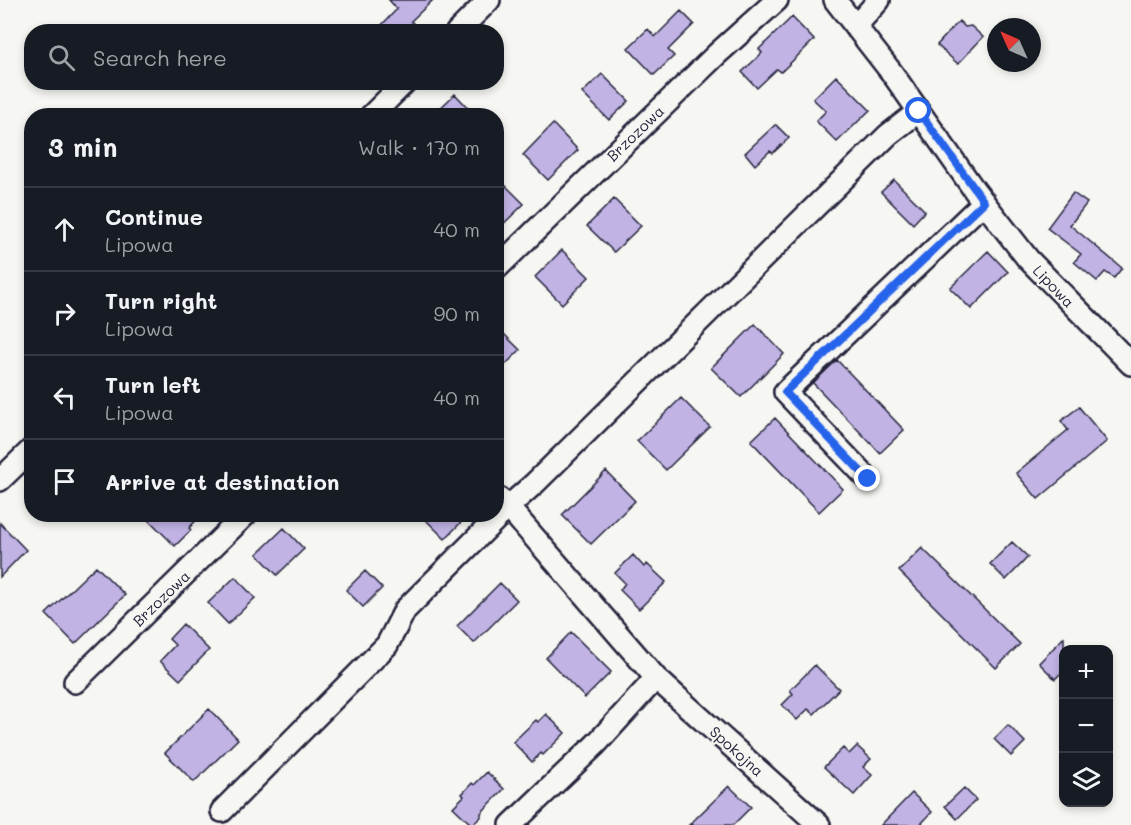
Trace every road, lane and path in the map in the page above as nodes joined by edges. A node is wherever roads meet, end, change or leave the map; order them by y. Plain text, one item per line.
1 (489, 0) edge
2 (777, 0) edge
3 (835, 0) edge
4 (879, 0) edge
5 (465, 24) edge
6 (855, 27) junction
7 (397, 90) edge
8 (379, 108) edge
9 (919, 111) junction
10 (984, 202) junction
11 (504, 261) edge
12 (1131, 364) edge
13 (24, 458) edge
14 (868, 479) dead end
15 (0, 480) edge
16 (504, 500) edge
17 (504, 503) edge
18 (238, 522) edge
19 (483, 522) edge
20 (656, 678) junction
21 (75, 682) dead end
22 (222, 811) dead end
23 (511, 825) edge
24 (819, 825) edge

1 - 5 street
2 - 11 street, Brzozowa
3 - 6 street, Lipowa
4 - 6 street
6 - 9 street, Lipowa
7 - 8 street
9 - 10 street, Lipowa
9 - 16 street
10 - 12 street, Lipowa
10 - 14 street
13 - 15 street
17 - 20 street, Spokojna
18 - 21 street, Brzozowa
19 - 22 street
20 - 23 street
20 - 24 street, Spokojna

